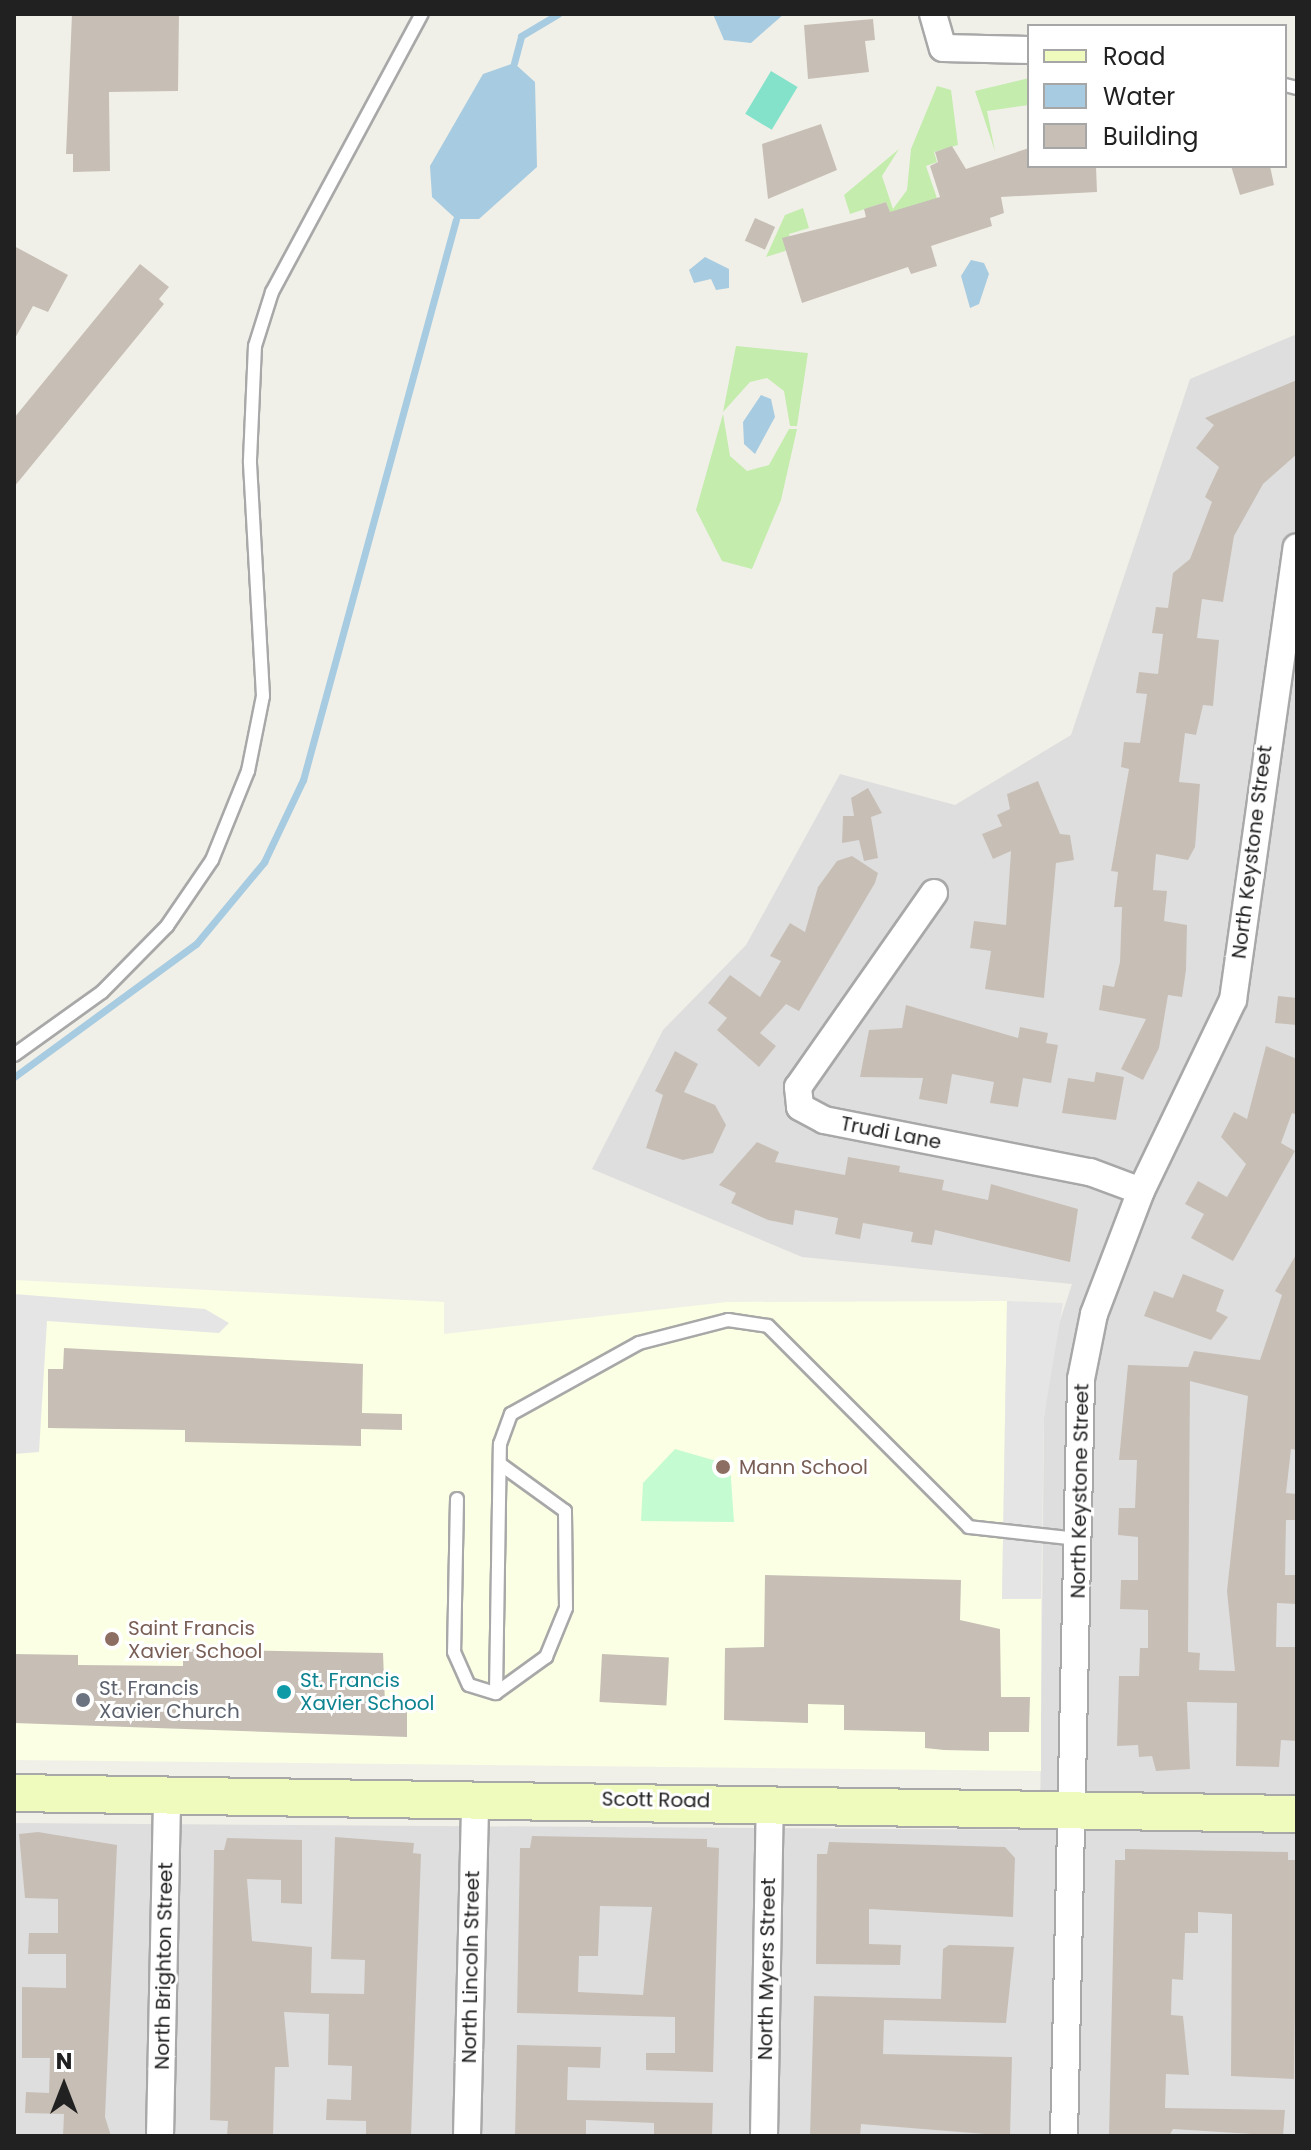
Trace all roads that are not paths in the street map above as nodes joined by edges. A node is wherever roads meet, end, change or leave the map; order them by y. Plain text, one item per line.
1 (422, 14) edge
2 (933, 14) edge
3 (1027, 50) edge
4 (1297, 547) edge
5 (934, 893) dead end
6 (14, 1055) edge
7 (1141, 1191) junction
8 (500, 1464) junction
9 (457, 1499) dead end
10 (1078, 1539) junction
11 (496, 1693) junction
12 (14, 1793) edge
13 (167, 1796) junction
14 (475, 1797) junction
15 (770, 1801) junction
16 (1073, 1810) junction
17 (1297, 1814) edge
18 (160, 2136) edge
19 (467, 2136) edge
20 (764, 2136) edge
21 (1064, 2136) edge

1 - 6 lane
2 - 3 street
4 - 7 street, North Keystone Street
5 - 7 street, Trudi Lane
7 - 10 street, North Keystone Street
8 - 10 lane
8 - 11 lane
8 - 11 lane
9 - 11 lane
10 - 16 street, North Keystone Street
12 - 13 street, Scott Road
13 - 14 street, Scott Road
13 - 18 street, North Brighton Street
14 - 15 street, Scott Road
14 - 19 street, North Lincoln Street
15 - 16 street, Scott Road
15 - 20 street, North Myers Street
16 - 17 street, Scott Road
16 - 21 street, North Keystone Street

